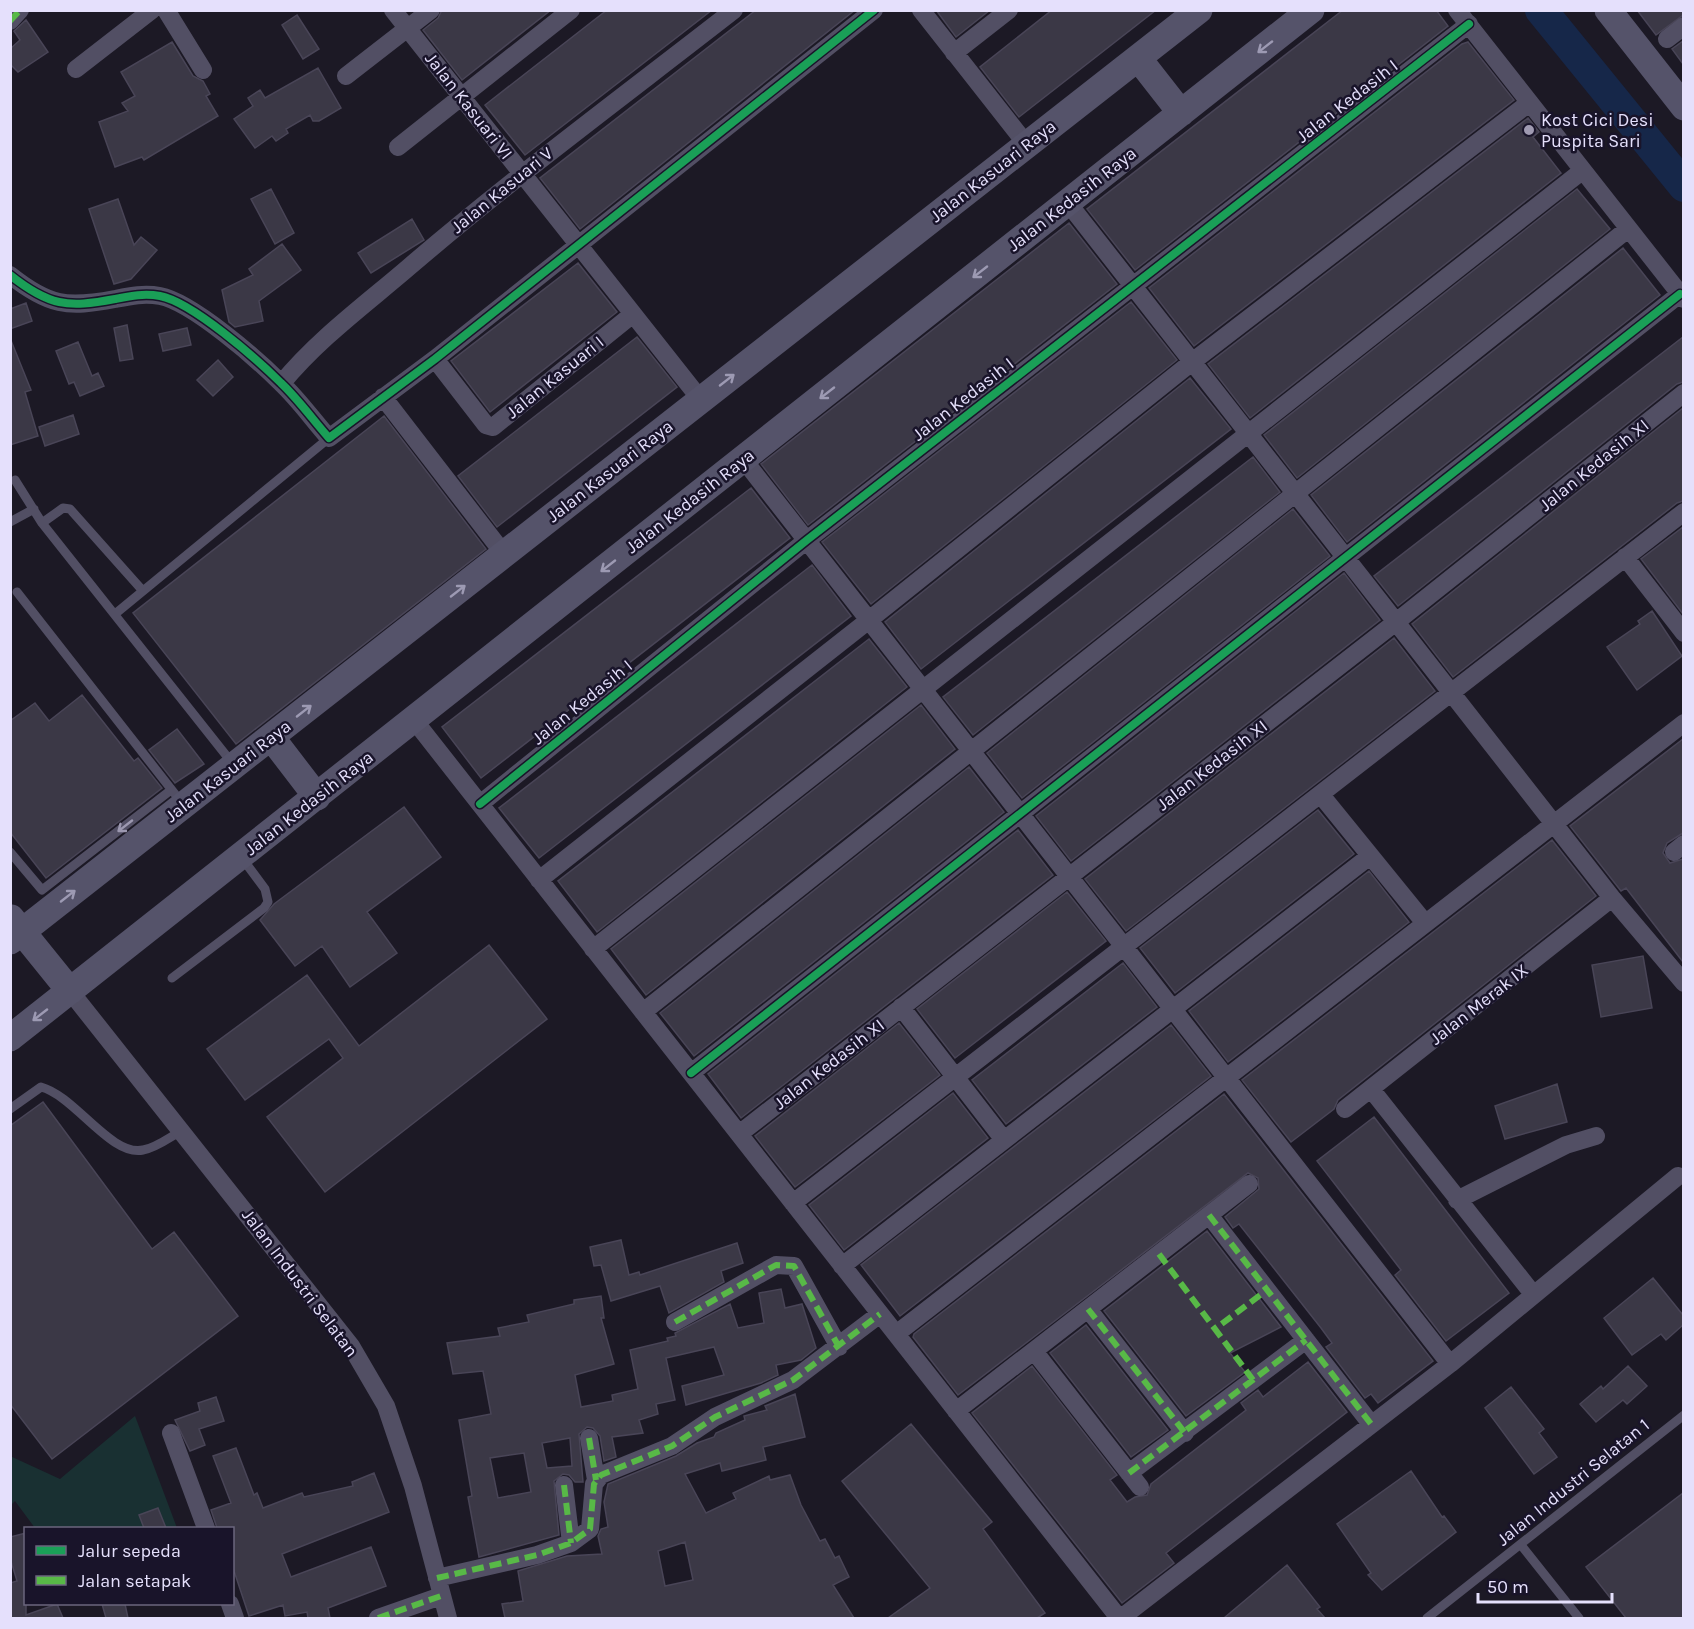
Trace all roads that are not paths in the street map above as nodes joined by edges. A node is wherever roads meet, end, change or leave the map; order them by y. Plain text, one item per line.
1 (20, 10) edge
2 (152, 10) edge
3 (166, 10) edge
4 (393, 10) edge
5 (431, 10) edge
6 (571, 10) edge
7 (734, 10) edge
8 (874, 10) edge
9 (921, 10) edge
10 (1010, 10) edge
11 (1199, 10) edge
12 (1311, 10) edge
13 (1457, 10) edge
14 (1608, 10) edge
15 (10, 21) edge
16 (1470, 24) junction
17 (1683, 26) edge
18 (408, 28) junction
19 (1667, 39) dead end
20 (954, 53) junction
21 (1138, 58) junction
22 (76, 69) dead end
23 (203, 70) dead end
24 (346, 76) dead end
25 (462, 97) junction
26 (1529, 103) junction
27 (1683, 107) edge
28 (1181, 113) junction
29 (1027, 145) junction
30 (398, 147) dead end
31 (1582, 171) junction
32 (522, 173) junction
33 (1068, 203) junction
34 (1628, 229) junction
35 (578, 245) junction
36 (10, 275) edge
37 (1132, 286) junction
38 (1682, 296) edge
39 (633, 314) junction
40 (435, 358) junction
41 (1192, 362) junction
42 (282, 383) junction
43 (1683, 393) edge
44 (383, 397) junction
45 (701, 400) junction
46 (1248, 434) junction
47 (329, 438) junction
48 (744, 459) junction
49 (15, 480) dead end
50 (1295, 494) junction
51 (34, 509) junction
52 (1683, 512) edge
53 (10, 522) edge
54 (42, 523) junction
55 (807, 540) junction
56 (504, 554) junction
57 (1345, 557) junction
58 (1625, 557) junction
59 (142, 591) junction
60 (17, 592) dead end
61 (115, 614) junction
62 (870, 620) junction
63 (1396, 622) junction
64 (1682, 630) edge
65 (923, 689) junction
66 (1451, 693) junction
67 (414, 720) junction
68 (1683, 723) edge
69 (271, 737) junction
70 (972, 751) junction
71 (235, 766) junction
72 (1321, 795) junction
73 (316, 797) junction
74 (177, 798) junction
75 (480, 804) junction
76 (1020, 813) junction
77 (1553, 824) junction
78 (10, 852) edge
79 (1370, 856) junction
80 (241, 857) junction
81 (1069, 876) junction
82 (539, 879) junction
83 (1612, 898) junction
84 (1425, 923) junction
85 (14, 930) edge
86 (1124, 946) junction
87 (593, 949) junction
88 (172, 978) dead end
89 (1683, 983) edge
90 (70, 992) junction
91 (901, 1007) junction
92 (1173, 1009) junction
93 (643, 1012) junction
94 (10, 1038) edge
95 (691, 1073) junction
96 (956, 1077) junction
97 (1226, 1077) junction
98 (1371, 1089) junction
99 (10, 1109) edge
100 (1345, 1109) dead end
101 (181, 1131) junction
102 (739, 1134) junction
103 (1596, 1136) dead end
104 (1004, 1140) junction
105 (1678, 1176) dead end
106 (1249, 1184) dead end
107 (1457, 1200) junction
108 (793, 1203) junction
109 (1209, 1215) junction
110 (842, 1266) junction
111 (1533, 1294) junction
112 (1088, 1309) junction
113 (880, 1314) junction
114 (675, 1322) dead end
115 (896, 1334) junction
116 (1306, 1340) junction
117 (839, 1347) junction
118 (1034, 1351) junction
119 (1450, 1364) junction
120 (956, 1411) junction
121 (1683, 1415) edge
122 (1371, 1424) junction
123 (171, 1433) dead end
124 (1185, 1433) junction
125 (589, 1438) dead end
126 (596, 1480) junction
127 (564, 1485) dead end
128 (206, 1527) edge
129 (571, 1543) junction
130 (1521, 1545) junction
131 (439, 1587) junction
132 (378, 1618) edge
133 (448, 1618) edge
134 (1120, 1618) edge
135 (1427, 1618) edge
136 (1579, 1618) edge

1 - 15 street
2 - 22 street
3 - 23 street
4 - 18 street, Jalan Kasuari VI
5 - 18 street
6 - 25 street
7 - 32 street, Jalan Kasuari V
8 - 35 street
9 - 20 street
10 - 20 street
11 - 21 main road, Jalan Kasuari Raya
12 -> 28 main road, Jalan Kedasih Raya
13 - 16 street
14 - 27 main road
16 - 26 street
16 - 37 street, Jalan Kedasih I
17 - 19 street
18 - 24 street
18 - 25 street, Jalan Kasuari VI
20 - 29 street
21 - 28 main road
21 - 29 main road, Jalan Kasuari Raya
25 - 30 street
25 - 32 street, Jalan Kasuari VI
26 - 31 street
26 - 41 street
28 - 33 main road, Jalan Kedasih Raya
45 -> 29 main road, Jalan Kasuari Raya
31 - 34 street
31 - 46 street
32 - 35 street, Jalan Kasuari VI
32 - 42 street, Jalan Kasuari V
33 - 37 street
33 -> 48 main road, Jalan Kedasih Raya
34 - 38 street
34 - 50 street
35 - 39 street, Jalan Kasuari VI
35 - 40 street
36 - 42 street
37 - 41 street
37 - 55 street, Jalan Kedasih I
38 - 57 street
39 - 40 street, Jalan Kasuari I
39 - 45 street, Jalan Kasuari VI
40 - 44 street
41 - 46 street
41 - 62 street
42 - 47 street
43 - 63 street, Jalan Kedasih XI
44 - 47 street
44 - 56 street
45 - 56 main road, Jalan Kasuari Raya
46 - 50 street
46 - 65 street
47 - 59 lane
48 - 55 street
48 -> 67 main road, Jalan Kedasih Raya
49 - 51 lane
50 - 57 street
50 - 70 street
51 - 53 lane
51 - 54 lane
52 - 58 street
54 - 59 lane
54 - 61 lane
55 - 62 street
55 - 75 street, Jalan Kedasih I
69 -> 56 main road, Jalan Kasuari Raya
57 - 63 street
57 - 76 street
58 - 64 street
58 - 66 street
59 - 61 lane
60 - 74 lane
61 - 71 lane
62 - 65 street
62 - 82 street
63 - 66 street
63 - 81 street, Jalan Kedasih XI
65 - 70 street
65 - 87 street
66 - 72 street
66 - 77 street
67 - 73 main road, Jalan Kedasih Raya
67 - 75 street
68 - 77 street
69 - 71 main road, Jalan Kasuari Raya
69 - 73 main road
70 - 76 street
70 - 93 street
71 - 74 main road, Jalan Kasuari Raya
72 - 79 street
72 - 86 street
73 - 80 main road, Jalan Kedasih Raya
74 -> 78 lane
85 -> 74 main road, Jalan Kasuari Raya
75 - 82 street
76 - 81 street
76 - 95 street
77 - 83 street
77 - 84 street
79 - 84 street
79 - 92 street
80 - 88 lane
80 - 90 main road, Jalan Kedasih Raya
81 - 86 street
81 - 91 street, Jalan Kedasih XI
82 - 87 street
83 - 89 street
83 - 98 street, Jalan Merak IX
84 - 97 street
85 - 90 main road
86 - 92 street
86 - 96 street
87 - 93 street
90 -> 94 main road, Jalan Kedasih Raya
90 - 101 street, Jalan Industri Selatan
91 - 96 street
91 - 102 street, Jalan Kedasih XI
92 - 97 street
92 - 104 street
93 - 95 street
95 - 102 street
96 - 104 street
96 - 108 street
97 - 115 street
97 - 119 street
98 - 100 street, Jalan Merak IX
98 - 107 street
99 - 101 lane
101 - 131 street, Jalan Industri Selatan
102 - 108 street
103 - 107 street
104 - 110 street
105 - 111 street
106 - 109 street
107 - 111 street
108 - 110 street
109 - 112 street
109 - 116 street
110 - 113 street
111 - 119 street
112 - 118 street
112 - 124 street
113 - 115 street
113 - 117 street
114 - 117 street
115 - 120 street
116 - 122 street
116 - 124 street
117 - 126 street
118 - 120 street
118 - 124 street
119 - 122 street
120 - 134 street
121 - 130 lane, Jalan Industri Selatan 1
122 - 134 street
123 - 128 street
125 - 126 street
126 - 129 street
127 - 129 street
129 - 131 street
130 - 135 lane, Jalan Industri Selatan 1
130 - 136 lane
131 - 132 street
131 - 133 street, Jalan Industri Selatan

